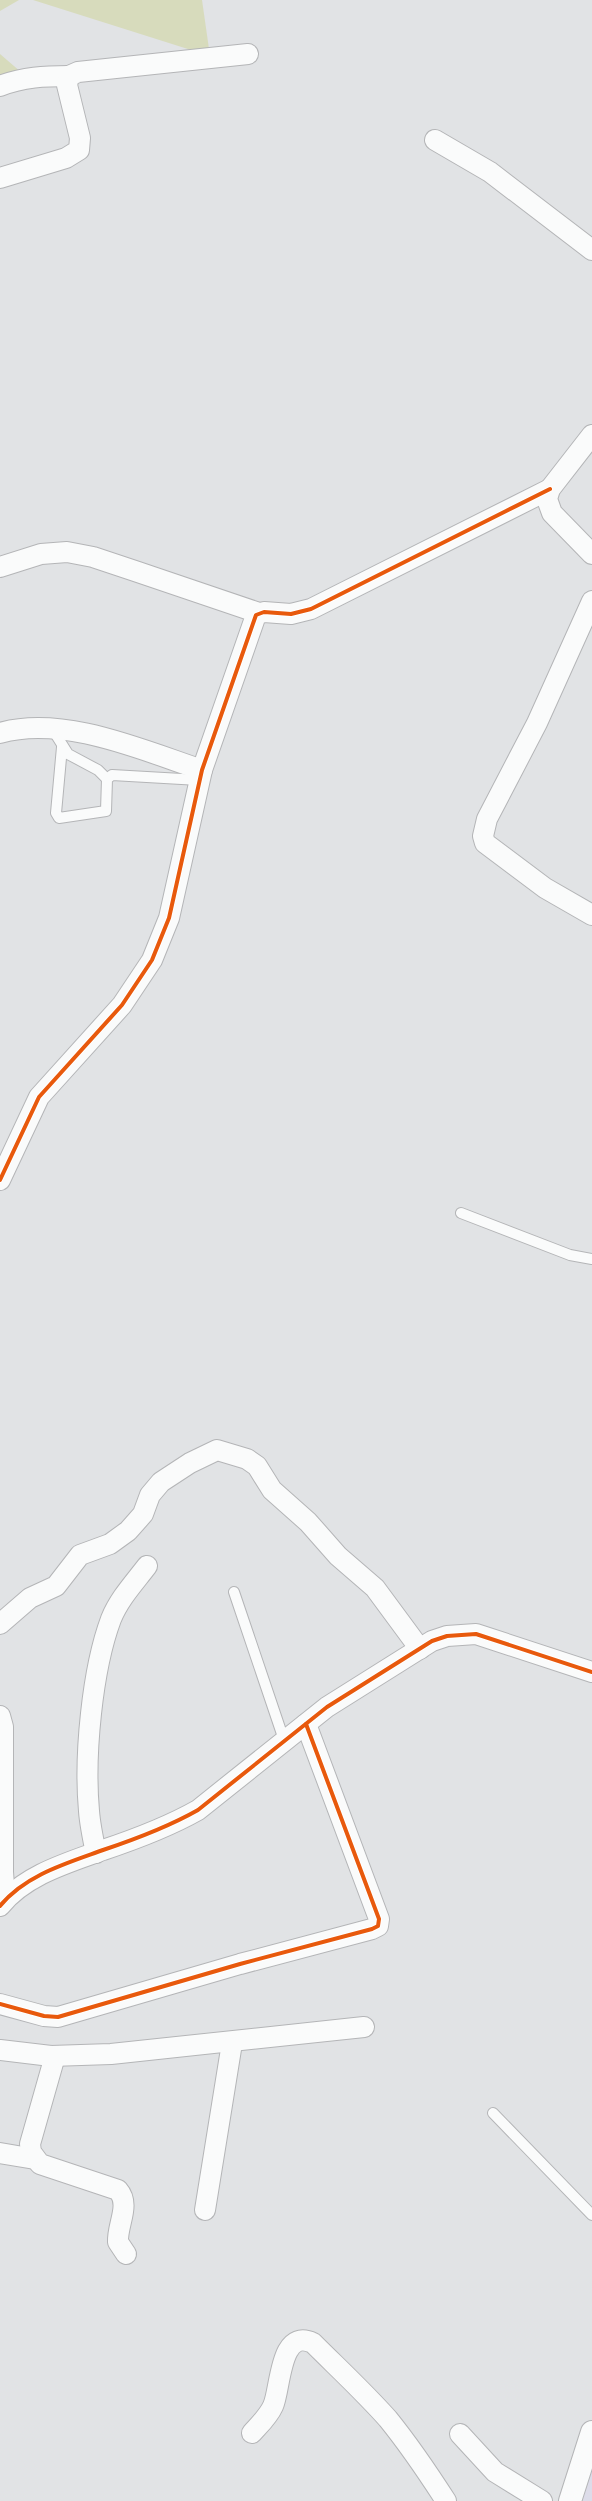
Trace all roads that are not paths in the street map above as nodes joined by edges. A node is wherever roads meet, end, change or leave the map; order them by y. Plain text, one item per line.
1 (248, 54) dead end
2 (69, 76) junction
3 (0, 86) edge
4 (435, 140) dead end
5 (0, 178) edge
6 (592, 250) edge
7 (592, 435) edge
8 (550, 489) junction
9 (592, 554) edge
10 (0, 567) edge
11 (592, 601) edge
12 (258, 613) junction
13 (0, 733) edge
14 (57, 738) junction
15 (201, 775) junction
16 (107, 779) junction
17 (592, 916) edge
18 (0, 1180) edge
19 (461, 1213) dead end
20 (592, 1259) edge
21 (147, 1566) dead end
22 (234, 1592) dead end
23 (0, 1624) edge
24 (420, 1649) junction
25 (592, 1672) edge
26 (0, 1716) edge
27 (306, 1724) junction
28 (284, 1740) junction
29 (2, 1789) edge
30 (96, 1853) junction
31 (3, 1902) edge
32 (0, 2004) edge
33 (364, 2027) dead end
34 (232, 2042) junction
35 (0, 2048) edge
36 (54, 2056) junction
37 (494, 2113) dead end
38 (0, 2153) edge
39 (35, 2159) junction
40 (205, 2210) dead end
41 (592, 2215) edge
42 (126, 2254) dead end
43 (592, 2432) edge
44 (252, 2433) dead end
45 (460, 2434) dead end
46 (446, 2501) edge
47 (542, 2501) edge
48 (570, 2501) edge

1 - 2 street
2 - 3 street
2 - 5 street
4 - 6 street
7 - 8 street
8 - 9 street
8 - 12 street
10 - 12 street
11 - 17 street
12 - 15 street
13 - 14 street
14 - 15 street
14 - 16 lane
14 - 16 lane
15 - 16 lane
15 - 18 street
19 - 20 lane
21 - 30 street
22 - 28 lane
23 - 24 street
24 - 25 street
24 - 27 street
26 - 29 street
27 - 28 street
27 - 32 street
28 - 30 street
29 - 31 street
30 - 31 street
33 - 34 street
34 - 36 street
34 - 40 street
35 - 36 street
36 - 39 street
37 - 41 lane
38 - 39 street
39 - 42 street
43 - 48 street
44 - 46 street
45 - 47 street

